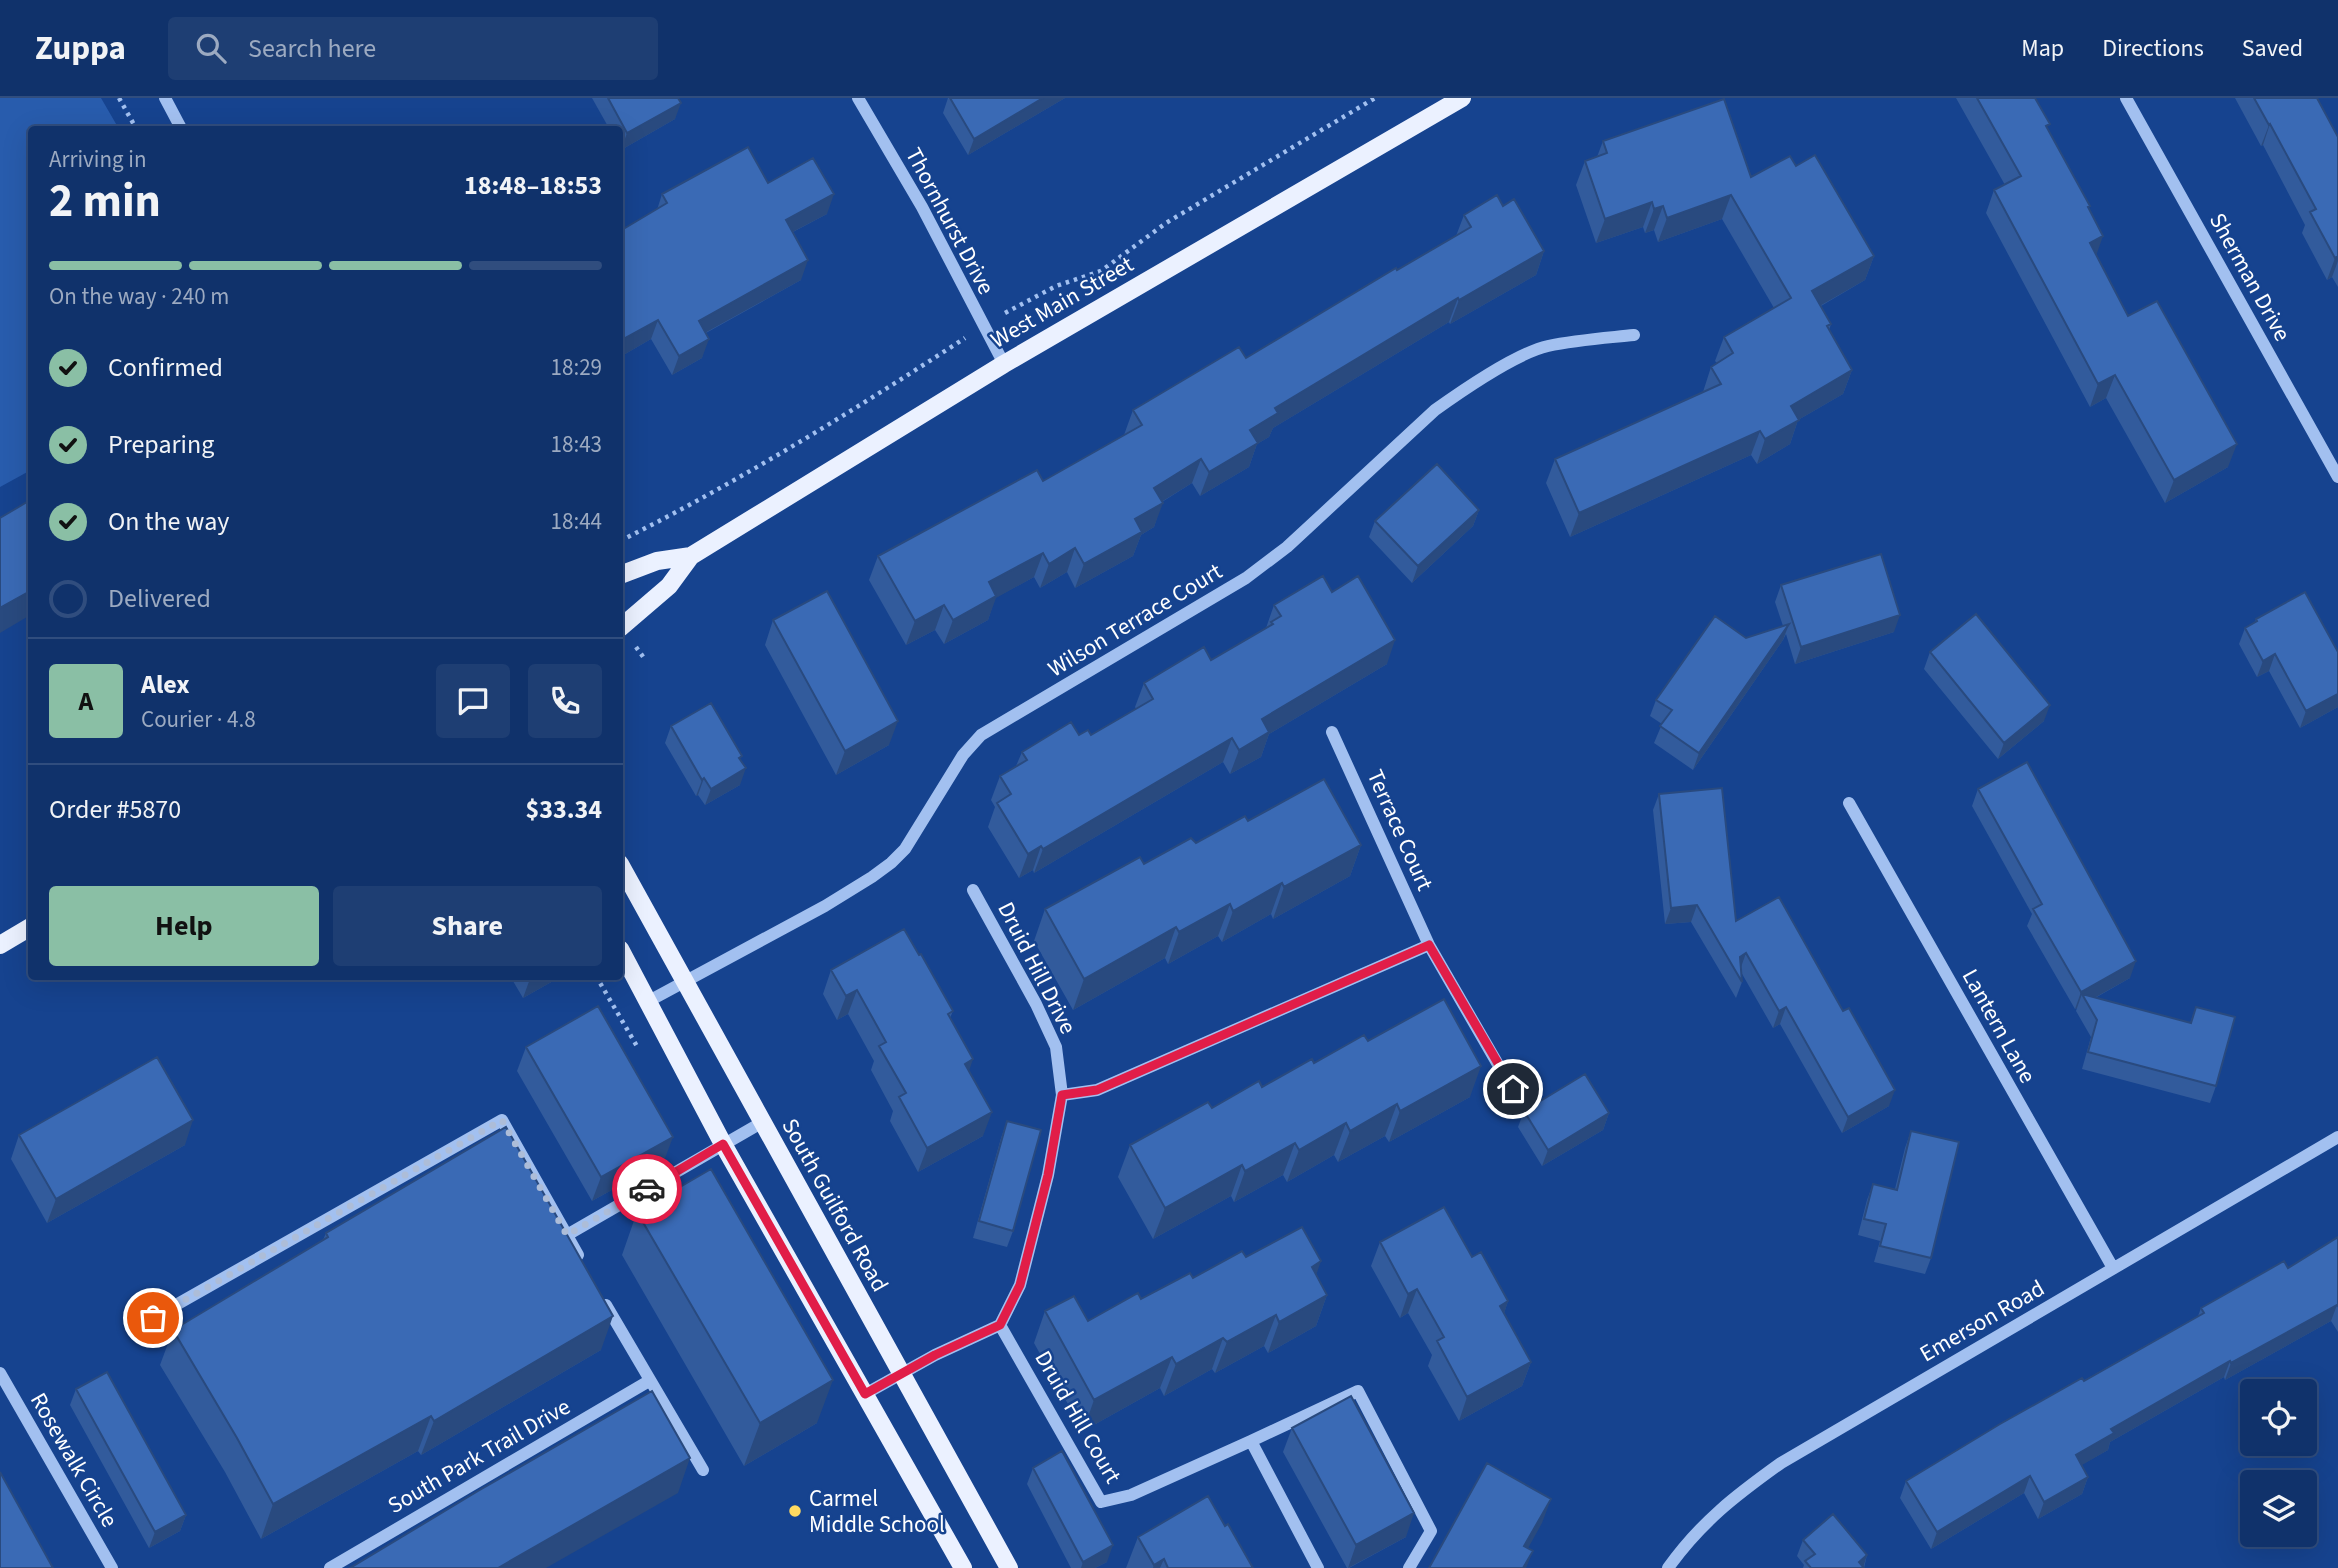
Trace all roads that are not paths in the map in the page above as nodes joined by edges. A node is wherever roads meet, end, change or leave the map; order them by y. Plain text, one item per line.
1 (164, 98) edge
2 (858, 98) edge
3 (1461, 98) edge
4 (2126, 98) edge
5 (180, 126) edge
6 (1634, 335) dead end
7 (1004, 364) junction
8 (2338, 477) edge
9 (691, 556) junction
10 (623, 574) edge
11 (623, 625) edge
12 (1332, 732) dead end
13 (1849, 803) dead end
14 (623, 870) edge
15 (973, 890) dead end
16 (28, 928) edge
17 (0, 945) edge
18 (1429, 945) junction
19 (623, 955) edge
20 (684, 982) junction
21 (648, 1002) junction
22 (1062, 1095) junction
23 (1527, 1113) edge
24 (761, 1123) junction
25 (2338, 1137) edge
26 (723, 1144) junction
27 (567, 1235) junction
28 (2113, 1268) junction
29 (588, 1271) edge
30 (601, 1296) edge
31 (153, 1318) dead end
32 (1000, 1325) junction
33 (0, 1373) edge
34 (901, 1374) junction
35 (649, 1381) junction
36 (865, 1394) junction
37 (1251, 1441) junction
38 (702, 1469) dead end
39 (112, 1568) edge
40 (330, 1568) edge
41 (963, 1568) edge
42 (1009, 1568) edge
43 (1318, 1568) edge
44 (1409, 1568) edge
45 (1668, 1568) edge

1 - 5 street
2 - 7 street, Thornhurst Drive
3 - 7 main road, West Main Street
4 - 8 street, Sherman Drive
6 - 20 street, Wilson Terrace Court
7 - 9 main road, West Main Street
9 - 10 main road, West Main Street
9 - 11 main road, West Main Street
12 - 18 street, Terrace Court
13 - 28 street, Lantern Lane
14 - 20 main road, South Guilford Road
15 - 22 street, Druid Hill Drive
16 - 17 main road
18 - 22 street
18 - 23 street, Terrace Court
19 - 21 main road
20 - 21 street, Wilson Terrace Court
20 - 24 main road, South Guilford Road
21 - 26 main road
22 - 32 street, Druid Hill Drive
24 - 26 street
24 - 34 main road, South Guilford Road
25 - 28 street, Emerson Road
26 - 27 street
26 - 36 main road
27 - 29 street
27 - 31 street
28 - 45 street, Emerson Road
30 - 35 street
32 - 34 street
32 - 37 street, Druid Hill Court
33 - 39 street, Rosewalk Circle
34 - 36 street
34 - 42 main road, South Guilford Road
35 - 38 street
35 - 40 street, South Park Trail Drive
36 - 41 main road
37 - 43 street
37 - 44 street, Druid Hill Court

